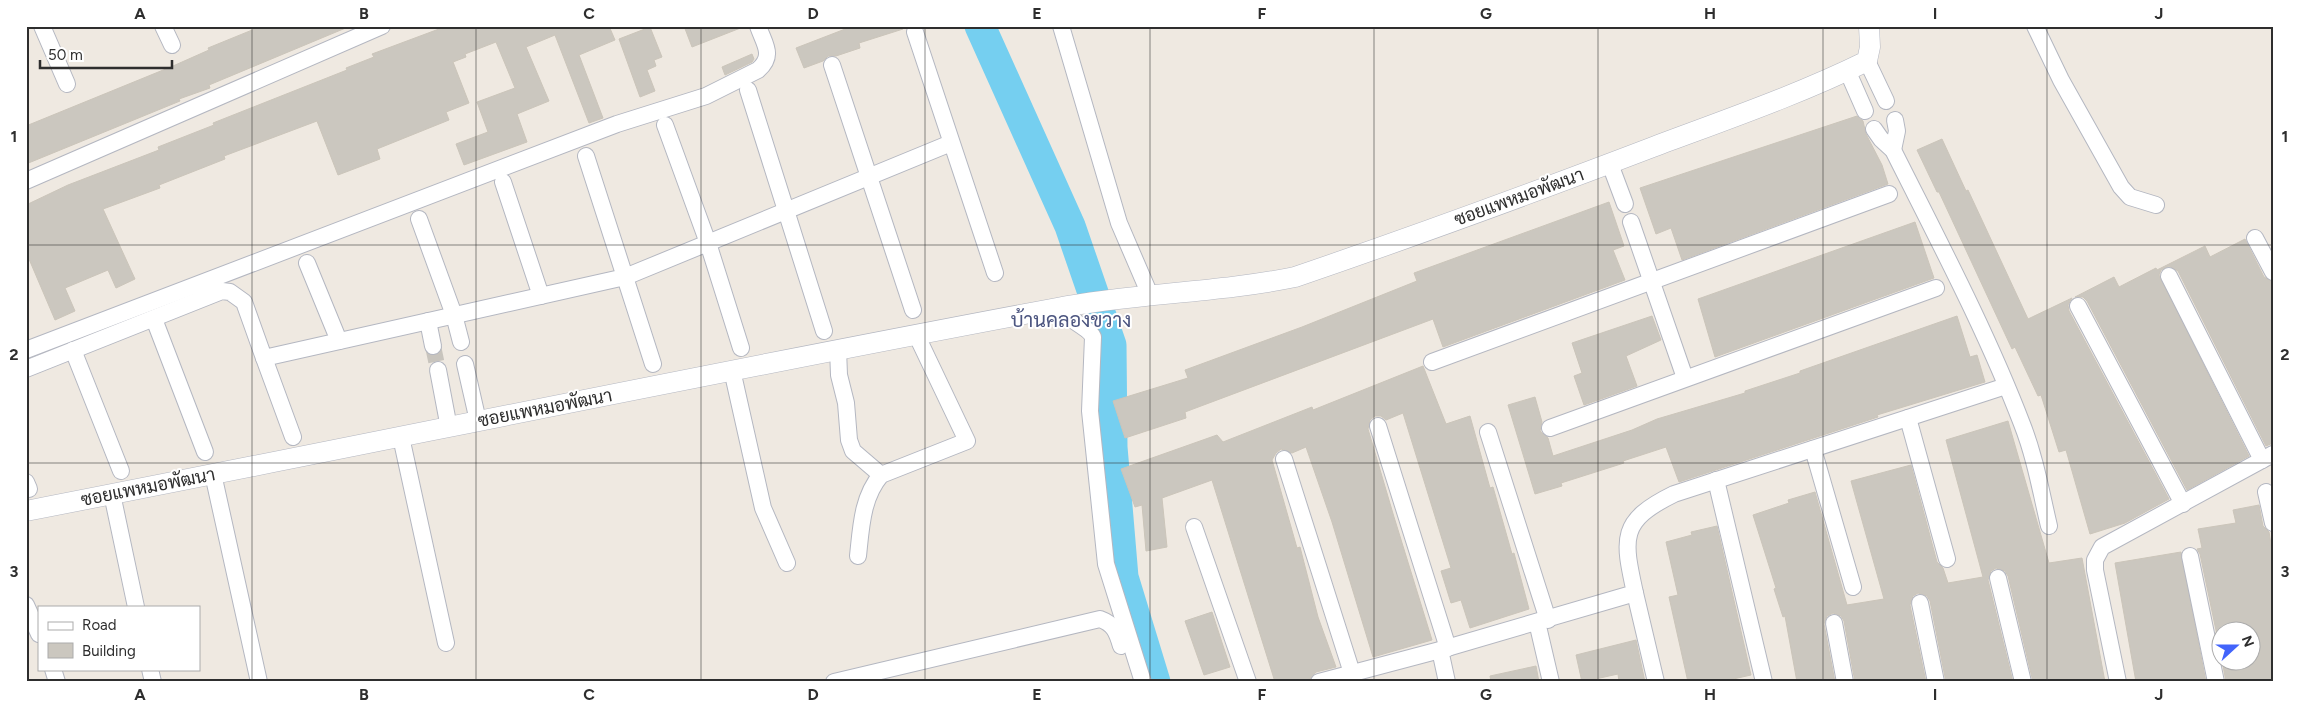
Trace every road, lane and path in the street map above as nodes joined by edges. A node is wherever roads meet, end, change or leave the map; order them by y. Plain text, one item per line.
1 (42, 26) edge
2 (163, 26) edge
3 (382, 26) edge
4 (758, 26) edge
5 (1061, 26) edge
6 (1868, 26) edge
7 (2035, 26) edge
8 (915, 32) dead end
9 (172, 45) dead end
10 (1867, 61) junction
11 (832, 65) dead end
12 (1848, 70) junction
13 (67, 84) dead end
14 (748, 90) dead end
15 (1886, 101) dead end
16 (1865, 112) dead end
17 (1895, 120) dead end
18 (665, 125) dead end
19 (1874, 129) dead end
20 (951, 143) junction
21 (1893, 150) junction
22 (586, 156) dead end
23 (1610, 164) junction
24 (868, 177) junction
25 (26, 181) edge
26 (503, 182) dead end
27 (1889, 194) dead end
28 (1625, 204) dead end
29 (2156, 205) dead end
30 (786, 211) junction
31 (419, 219) dead end
32 (1631, 222) dead end
33 (2256, 238) dead end
34 (708, 243) junction
35 (307, 263) dead end
36 (2273, 272) edge
37 (995, 273) dead end
38 (2168, 276) dead end
39 (625, 277) junction
40 (1651, 281) junction
41 (1936, 288) dead end
42 (1150, 294) junction
43 (541, 296) junction
44 (2078, 306) dead end
45 (1059, 307) junction
46 (913, 310) dead end
47 (454, 315) junction
48 (154, 319) junction
49 (428, 321) junction
50 (824, 331) dead end
51 (916, 334) junction
52 (339, 340) junction
53 (461, 342) dead end
54 (433, 346) tunnel mouth
55 (740, 348) dead end
56 (838, 349) junction
57 (26, 350) edge
58 (73, 350) junction
59 (264, 358) junction
60 (1432, 362) dead end
61 (465, 364) dead end
62 (653, 364) dead end
63 (26, 369) edge
64 (438, 370) tunnel mouth
65 (732, 370) junction
66 (1685, 378) junction
67 (2006, 386) junction
68 (1908, 418) junction
69 (478, 421) junction
70 (1378, 426) dead end
71 (449, 428) junction
72 (1550, 428) dead end
73 (1488, 432) dead end
74 (292, 437) dead end
75 (401, 437) junction
76 (1813, 449) junction
77 (205, 452) dead end
78 (2267, 457) edge
79 (1284, 459) dead end
80 (121, 471) dead end
81 (213, 474) junction
82 (881, 475) junction
83 (1716, 480) junction
84 (2266, 492) dead end
85 (112, 494) junction
86 (2183, 504) junction
87 (26, 511) edge
88 (2273, 523) edge
89 (2049, 526) dead end
90 (1194, 527) dead end
91 (858, 556) dead end
92 (2190, 556) dead end
93 (1948, 559) dead end
94 (787, 563) dead end
95 (1998, 578) dead end
96 (1853, 587) dead end
97 (1635, 593) junction
98 (1920, 603) dead end
99 (26, 605) edge
100 (136, 606) edge
101 (1543, 621) junction
102 (1834, 623) dead end
103 (38, 632) edge
104 (446, 643) dead end
105 (1444, 649) junction
106 (53, 670) edge
107 (1343, 677) edge
108 (57, 682) edge
109 (259, 682) edge
110 (834, 682) edge
111 (1131, 682) edge
112 (1143, 682) edge
113 (1248, 682) edge
114 (1319, 682) edge
115 (1447, 682) edge
116 (1551, 682) edge
117 (1656, 682) edge
118 (1764, 682) edge
119 (1845, 682) edge
120 (1936, 682) edge
121 (2023, 682) edge
122 (2118, 682) edge
123 (2216, 682) edge

1 - 13 street
2 - 9 street
3 - 25 street
4 - 57 street
5 - 42 street
6 - 10 street
7 - 29 street
8 - 20 street
10 - 12 street, ซอยแพหมอพัฒนา
10 - 15 street
11 - 24 street
12 - 16 street
12 - 23 street, ซอยแพหมอพัฒนา
14 - 30 street
17 - 21 street
18 - 34 street
19 - 21 street
20 - 24 street
20 - 37 street
21 - 67 street
22 - 39 street
23 - 28 street
23 - 42 street, ซอยแพหมอพัฒนา
24 - 30 street
24 - 46 street
26 - 43 street
27 - 40 street
30 - 34 street
30 - 50 street
31 - 47 street
32 - 40 street
33 - 36 street
34 - 39 street
34 - 55 street
35 - 52 street
38 - 78 street
39 - 43 street
39 - 62 street
40 - 60 street
40 - 66 street
41 - 66 street
42 - 45 street, ซอยแพหมอพัฒนา
43 - 47 street
44 - 86 street
45 - 51 street, ซอยแพหมอพัฒนา
45 - 112 street
47 - 49 street
47 - 53 street
48 - 58 street
48 - 59 street
48 - 77 street
49 - 52 street
49 - 54 street
51 - 56 street, ซอยแพหมอพัฒนา
51 - 82 street
52 - 59 street
56 - 65 street, ซอยแพหมอพัฒนา
56 - 82 street
58 - 63 street
58 - 80 street
59 - 74 street
61 - 69 street
64 - 71 street
65 - 69 street, ซอยแพหมอพัฒนา
65 - 94 street
66 - 72 street
67 - 68 street
67 - 89 street
68 - 76 street
68 - 93 street
69 - 71 street, ซอยแพหมอพัฒนา
70 - 105 street
71 - 75 street, ซอยแพหมอพัฒนา
73 - 101 street
75 - 81 street, ซอยแพหมอพัฒนา
75 - 104 street
76 - 83 street
76 - 96 street
78 - 86 street
79 - 107 street
81 - 85 street, ซอยแพหมอพัฒนา
81 - 109 street
82 - 91 street
83 - 97 street
83 - 118 street
84 - 88 street
85 - 87 street, ซอยแพหมอพัฒนา
85 - 100 street
86 - 122 street
90 - 113 street
92 - 123 street
95 - 121 street
97 - 101 street
97 - 117 street
98 - 120 street
99 - 103 street
101 - 105 street
101 - 116 street
102 - 119 street
105 - 107 street
105 - 115 street
106 - 108 street
107 - 114 street
110 - 111 street

